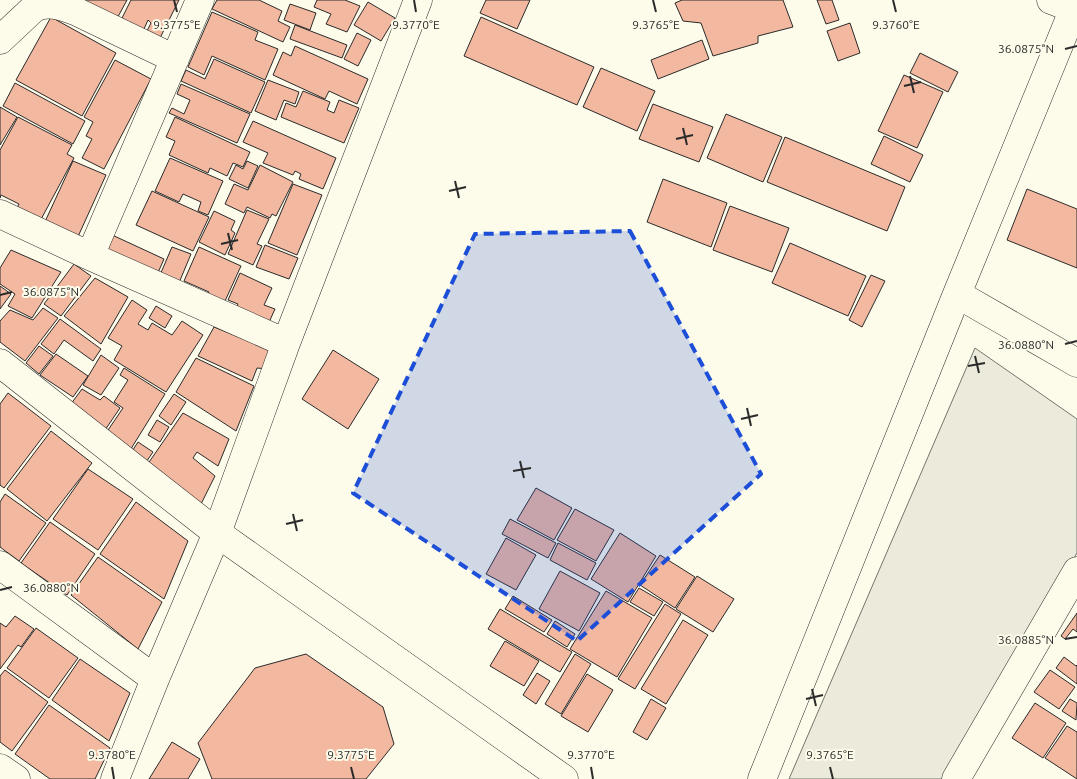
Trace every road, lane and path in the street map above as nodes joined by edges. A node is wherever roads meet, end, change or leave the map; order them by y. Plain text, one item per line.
1 (200, 0) edge
2 (418, 0) edge
3 (1070, 5) edge
4 (0, 40) edge
5 (175, 59) junction
6 (0, 214) edge
7 (90, 256) junction
8 (957, 294) junction
9 (286, 343) junction
10 (0, 363) edge
11 (1077, 363) edge
12 (217, 533) junction
13 (0, 565) edge
14 (1077, 571) edge
15 (155, 680) junction
16 (0, 768) edge
17 (16, 779) edge
18 (115, 779) edge
19 (564, 779) edge
20 (762, 779) edge
21 (956, 779) edge

1 - 5 street
2 - 9 street
3 - 8 street
4 - 5 street
5 - 7 street
6 - 7 street
7 - 9 street
8 - 11 street
8 - 20 street
9 - 12 street
10 - 12 street
12 - 15 street
12 - 19 street
13 - 15 street
14 - 21 street
15 - 18 street
16 - 17 street

